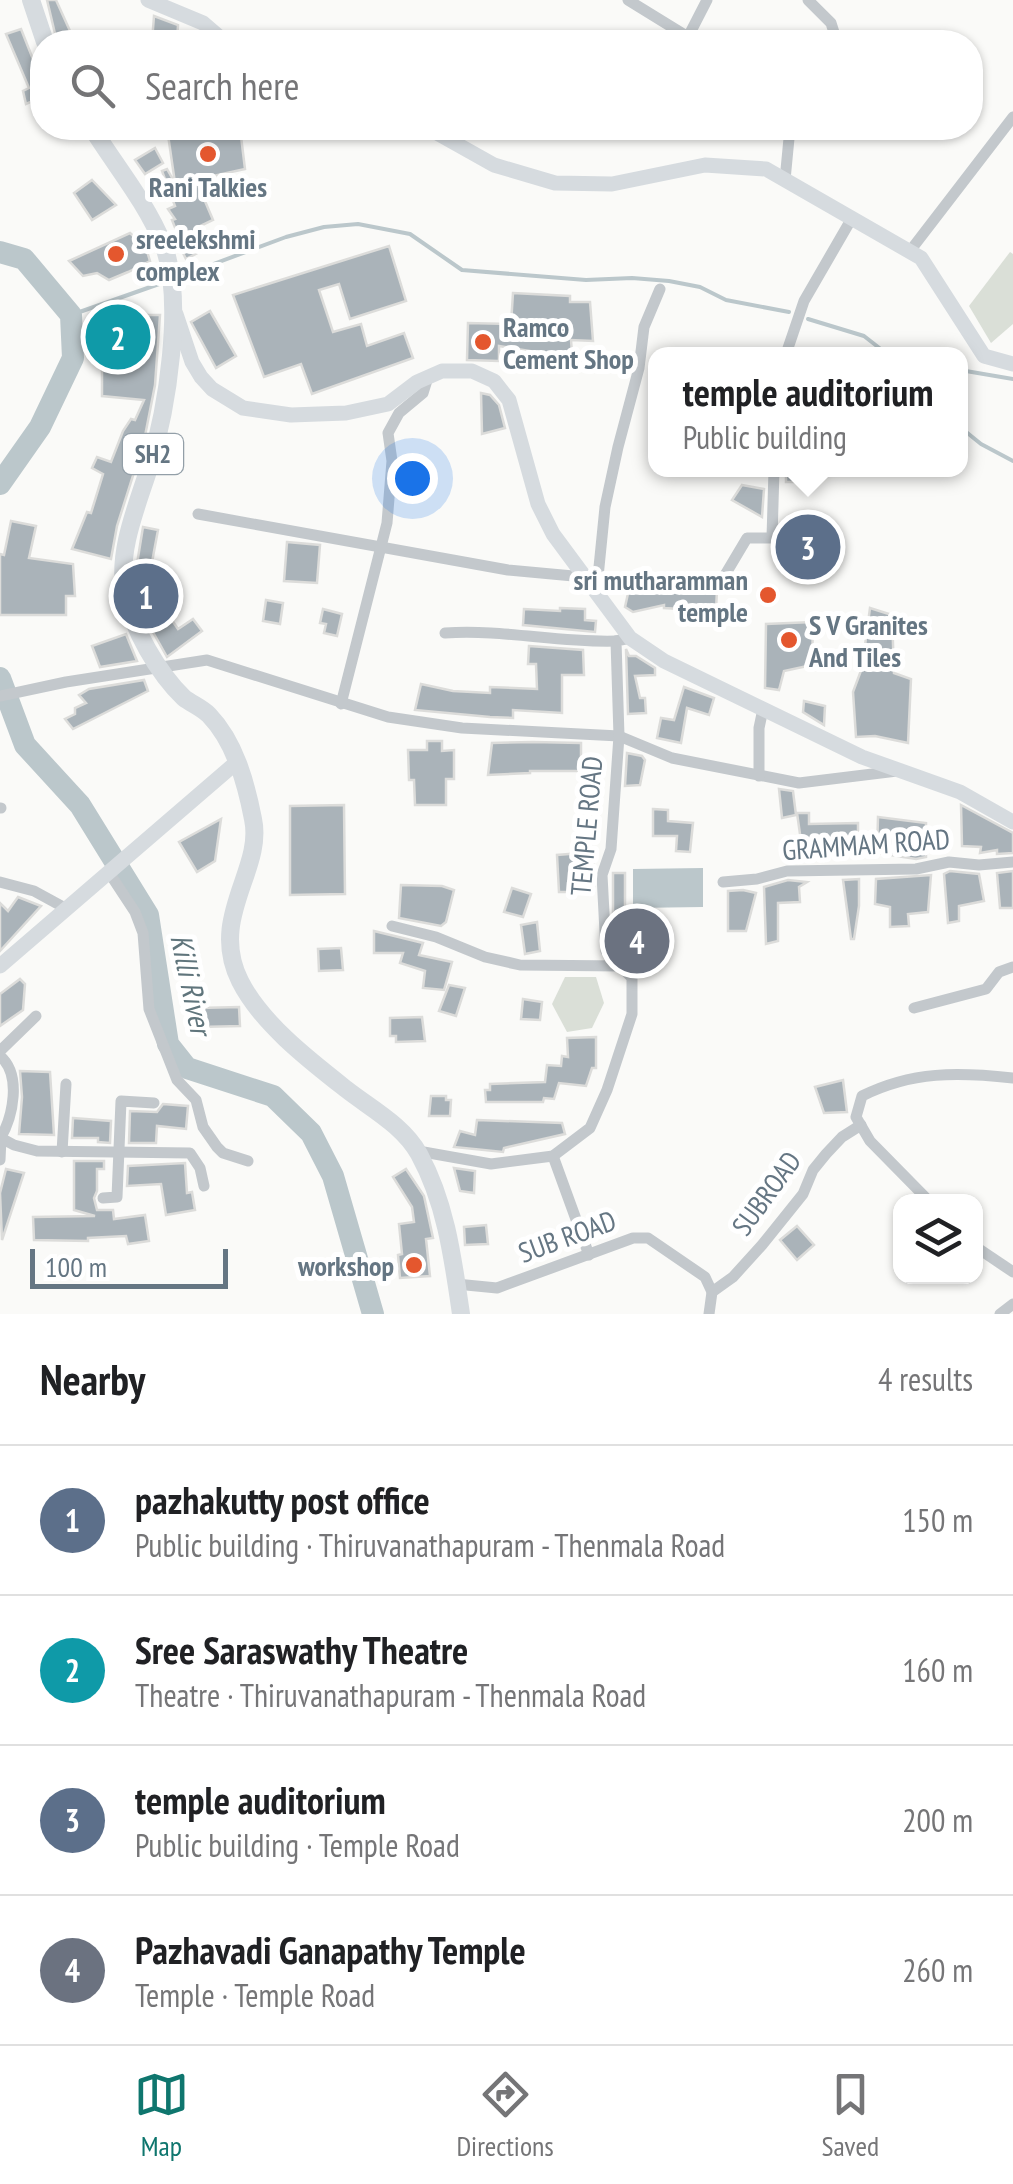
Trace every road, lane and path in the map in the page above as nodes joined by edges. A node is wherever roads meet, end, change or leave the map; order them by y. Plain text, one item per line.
1 (31, 0) edge
2 (148, 0) edge
3 (628, 0) edge
4 (707, 0) edge
5 (808, 0) edge
6 (41, 30) edge
7 (211, 30) edge
8 (677, 30) edge
9 (692, 30) edge
10 (834, 30) edge
11 (1013, 117) edge
12 (100, 140) edge
13 (449, 140) edge
14 (789, 140) edge
15 (785, 180) junction
16 (852, 218) junction
17 (910, 251) junction
18 (660, 288) dead end
19 (174, 306) junction
20 (788, 347) edge
21 (1013, 364) edge
22 (428, 377) junction
23 (774, 477) edge
24 (198, 514) dead end
25 (380, 547) junction
26 (591, 577) junction
27 (445, 633) dead end
28 (623, 639) junction
29 (162, 668) junction
30 (0, 696) edge
31 (341, 704) junction
32 (762, 709) junction
33 (618, 736) junction
34 (238, 762) junction
35 (902, 771) junction
36 (759, 776) junction
37 (1013, 822) edge
38 (1013, 862) edge
39 (110, 874) junction
40 (0, 882) edge
41 (723, 882) dead end
42 (67, 909) junction
43 (392, 926) dead end
44 (0, 966) edge
45 (620, 966) junction
46 (1013, 967) edge
47 (914, 1008) dead end
48 (36, 1016) dead end
49 (0, 1054) edge
50 (1013, 1078) edge
51 (66, 1084) dead end
52 (154, 1103) dead end
53 (848, 1111) dead end
54 (856, 1127) junction
55 (1, 1139) edge
56 (418, 1151) junction
57 (62, 1152) junction
58 (120, 1153) junction
59 (554, 1156) junction
60 (0, 1160) edge
61 (248, 1161) dead end
62 (204, 1186) dead end
63 (922, 1194) edge
64 (103, 1198) dead end
65 (983, 1253) edge
66 (589, 1255) junction
67 (1013, 1272) edge
68 (456, 1284) junction
69 (712, 1292) junction
70 (1013, 1304) edge
71 (461, 1314) edge
72 (709, 1314) edge
73 (1000, 1314) edge

1 - 6 main road
2 - 7 main road
3 - 8 street
4 - 9 street
5 - 10 street
11 - 17 street
12 - 19 main road, SH2
13 - 15 main road
14 - 15 street
15 - 16 main road
16 - 17 main road
16 - 20 street
17 - 21 main road
18 - 26 street
19 - 22 main road
19 - 29 main road, SH2
22 - 25 street
22 - 26 main road
23 - 26 street
24 - 25 street
25 - 26 street
25 - 31 street
26 - 28 main road
27 - 28 street
28 - 32 main road
28 - 33 street, TEMPLE ROAD
29 - 30 street
29 - 31 street
29 - 34 main road, SH2
31 - 33 street
32 - 35 main road
32 - 36 street
33 - 36 street
33 - 45 street, TEMPLE ROAD
34 - 39 main road
34 - 56 main road, SH2
35 - 36 street
35 - 37 main road
38 - 41 street, GRAMMAM ROAD
39 - 42 main road
39 - 61 street
40 - 42 street
42 - 44 main road
43 - 45 street
45 - 59 street, TEMPLE ROAD
46 - 47 street
48 - 49 street
49 - 55 street
50 - 54 street, SUBROAD
51 - 57 street
52 - 58 street
53 - 54 street
54 - 63 street
54 - 69 street, SUBROAD
55 - 57 street
55 - 60 street
56 - 59 street
56 - 68 main road, SH2
57 - 58 street
58 - 62 street
58 - 64 street
59 - 66 street
65 - 67 street
66 - 68 street, SUB ROAD
66 - 69 street, SUB ROAD
68 - 71 main road, SH2
69 - 72 street
70 - 73 street

